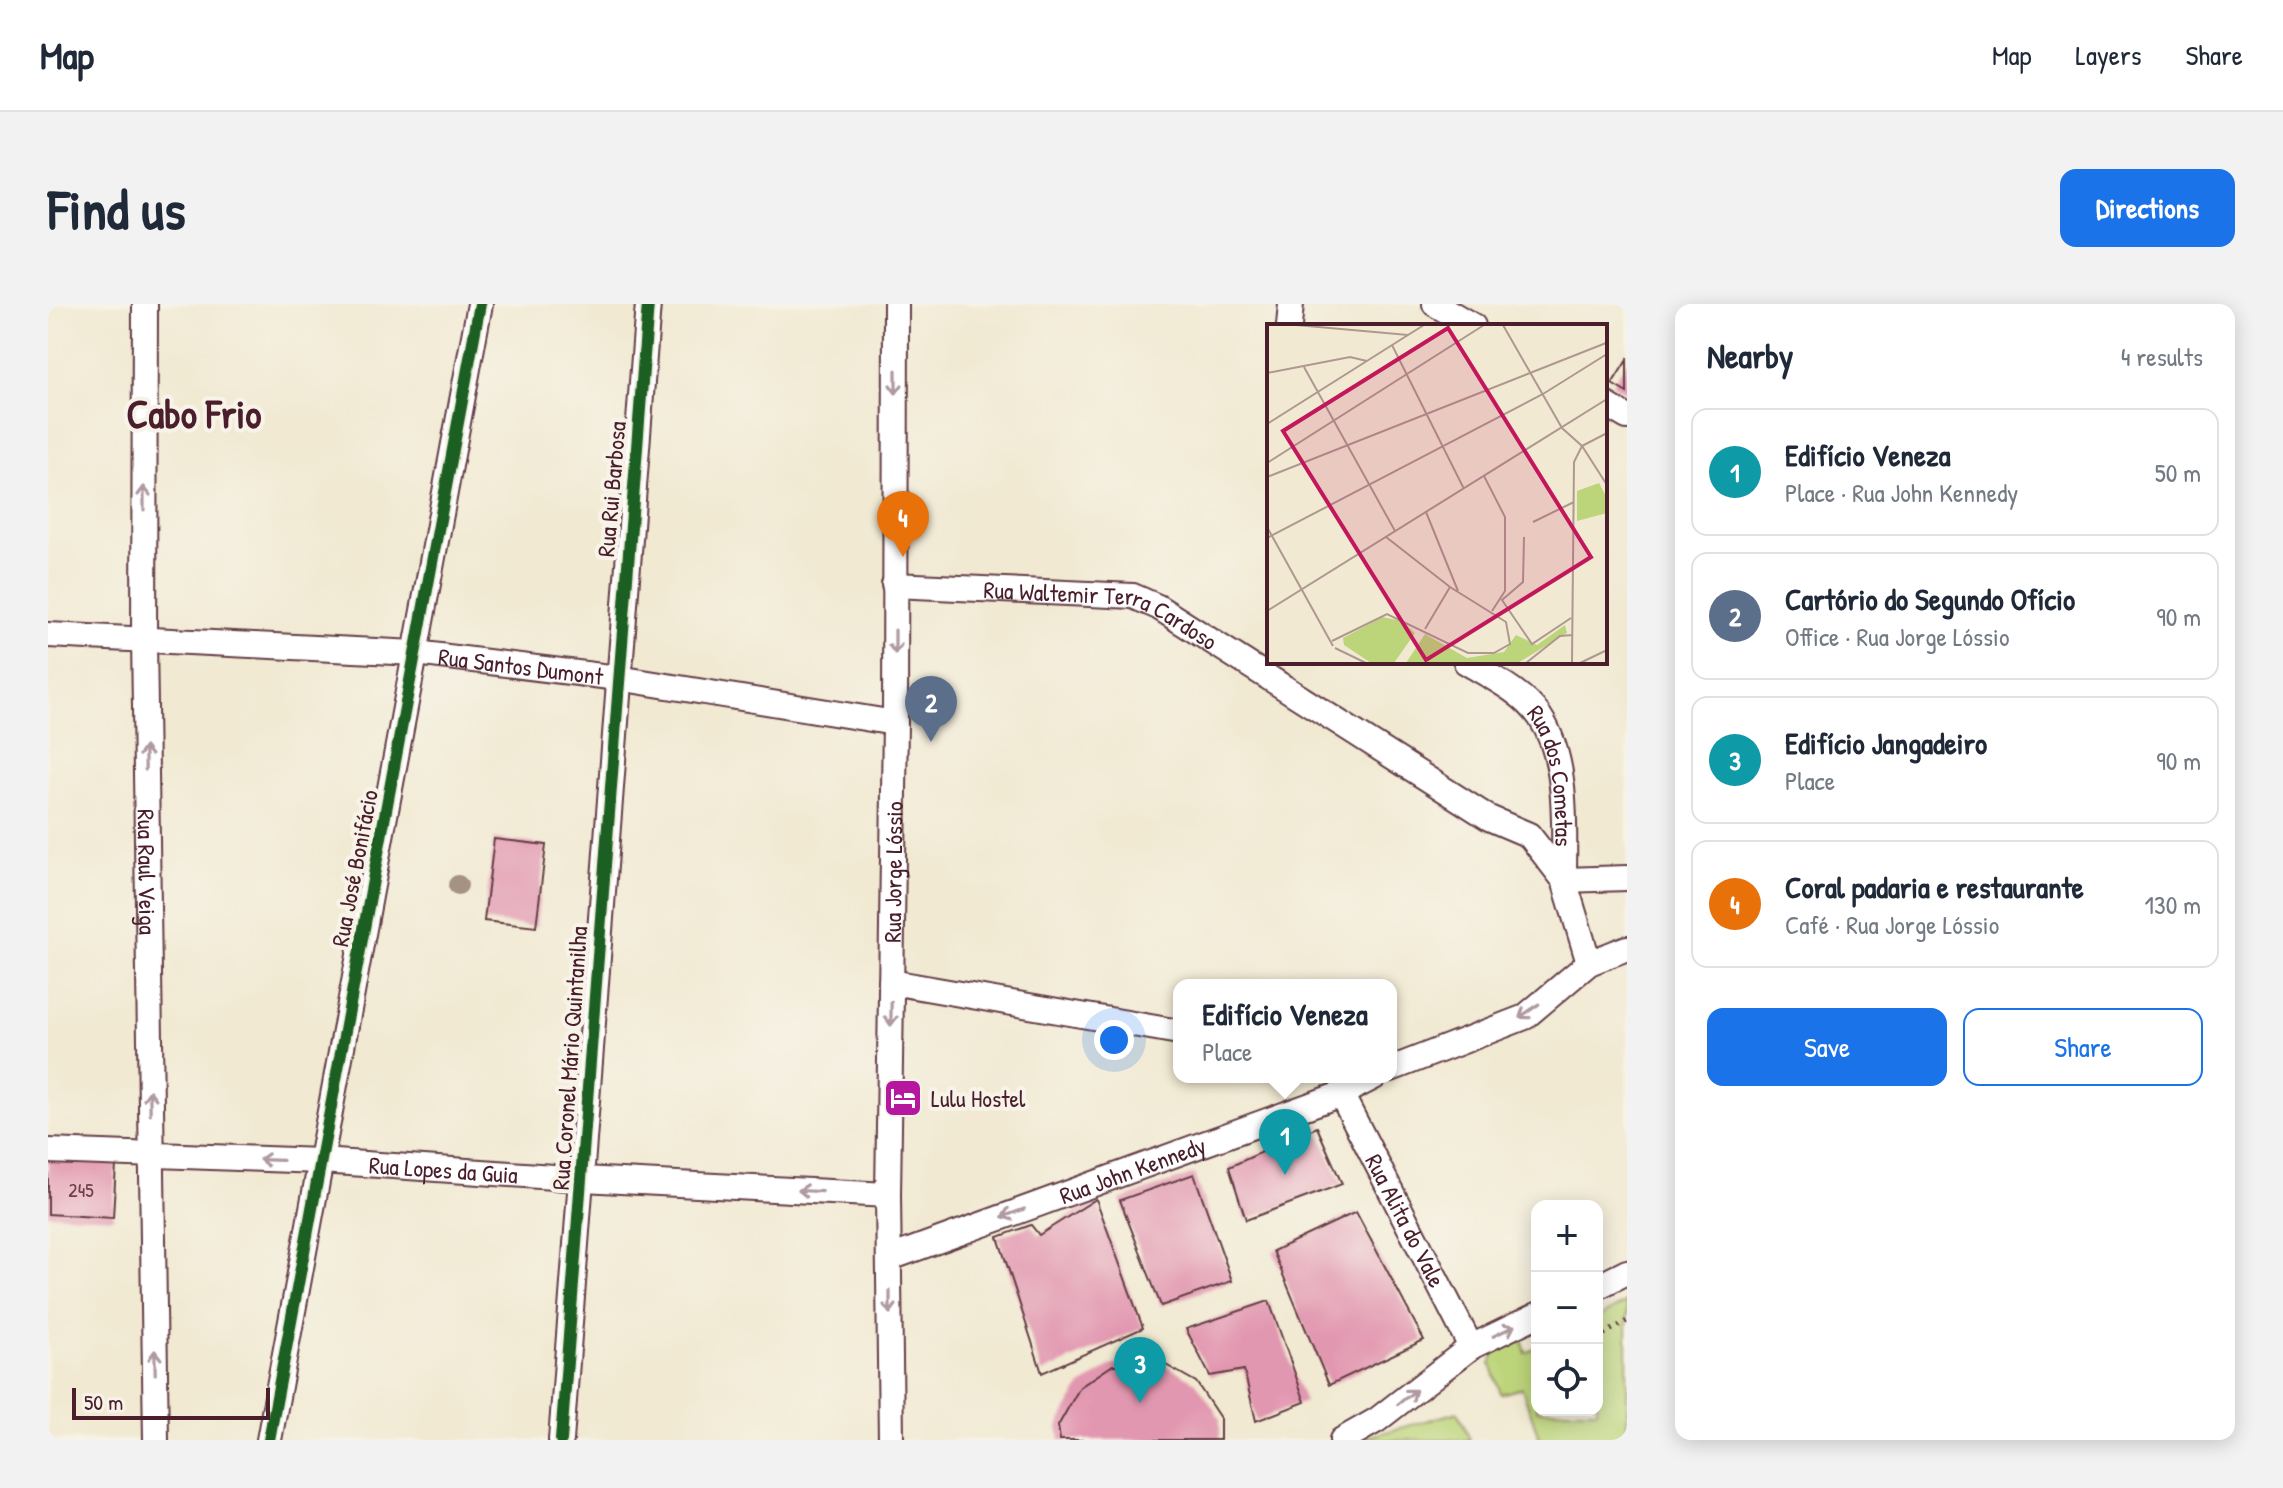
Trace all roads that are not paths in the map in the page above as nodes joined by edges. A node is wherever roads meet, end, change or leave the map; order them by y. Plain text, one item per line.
1 (145, 304) edge
2 (480, 304) edge
3 (648, 304) edge
4 (896, 304) edge
5 (1291, 304) edge
6 (1435, 304) edge
7 (1289, 324) edge
8 (1470, 324) edge
9 (1607, 405) edge
10 (1627, 417) edge
11 (894, 585) junction
12 (48, 635) edge
13 (144, 640) junction
14 (416, 653) junction
15 (1469, 664) edge
16 (618, 678) junction
17 (895, 723) junction
18 (1627, 878) edge
19 (1564, 880) junction
20 (1627, 948) edge
21 (1589, 963) junction
22 (891, 982) junction
23 (1173, 1031) edge
24 (1397, 1067) edge
25 (1362, 1083) edge
26 (1341, 1094) junction
27 (48, 1151) edge
28 (151, 1156) junction
29 (321, 1161) junction
30 (583, 1179) junction
31 (888, 1195) junction
32 (890, 1258) junction
33 (1627, 1272) edge
34 (1603, 1284) edge
35 (1531, 1318) edge
36 (1471, 1347) junction
37 (156, 1440) edge
38 (269, 1440) edge
39 (561, 1440) edge
40 (891, 1440) edge
41 (1342, 1440) edge

13 -> 1 street, Rua Raul Veiga
2 - 14 street, Rua José Bonifácio
3 - 16 street, Rua Rui Barbosa
4 -> 11 street, Rua Jorge Lóssio
5 - 7 street
6 - 8 street
9 - 10 street
11 -> 17 street, Rua Jorge Lóssio
11 - 19 street, Rua Waltemir Terra Cardoso
12 - 13 street, Rua Santos Dumont
13 - 14 street, Rua Santos Dumont
28 -> 13 street, Rua Raul Veiga
14 - 16 street, Rua Santos Dumont
14 - 29 street, Rua José Bonifácio
15 - 19 street, Rua dos Cometas
16 - 17 street, Rua Santos Dumont
16 - 30 street, Rua Coronel Mário Quintanilha
17 - 22 street, Rua Jorge Lóssio
18 - 19 street
19 - 21 street, Rua Waltemir Terra Cardoso
20 - 21 street
21 -> 24 street
22 - 23 street
22 -> 31 street, Rua Jorge Lóssio
25 - 26 street, Rua John Kennedy
26 -> 32 street, Rua John Kennedy
26 - 36 street, Rua Alita do Vale
27 - 28 street, Rua Lopes da Guia
29 -> 28 street, Rua Lopes da Guia
37 -> 28 street, Rua Raul Veiga
29 - 30 street, Rua Lopes da Guia
29 - 38 street, Rua José Bonifácio
31 -> 30 street, Rua Lopes da Guia
30 - 39 street, Rua Coronel Mário Quintanilha
31 - 32 street, Rua Jorge Lóssio
32 -> 40 street, Rua Jorge Lóssio
33 - 34 street
36 -> 35 street
41 -> 36 street

